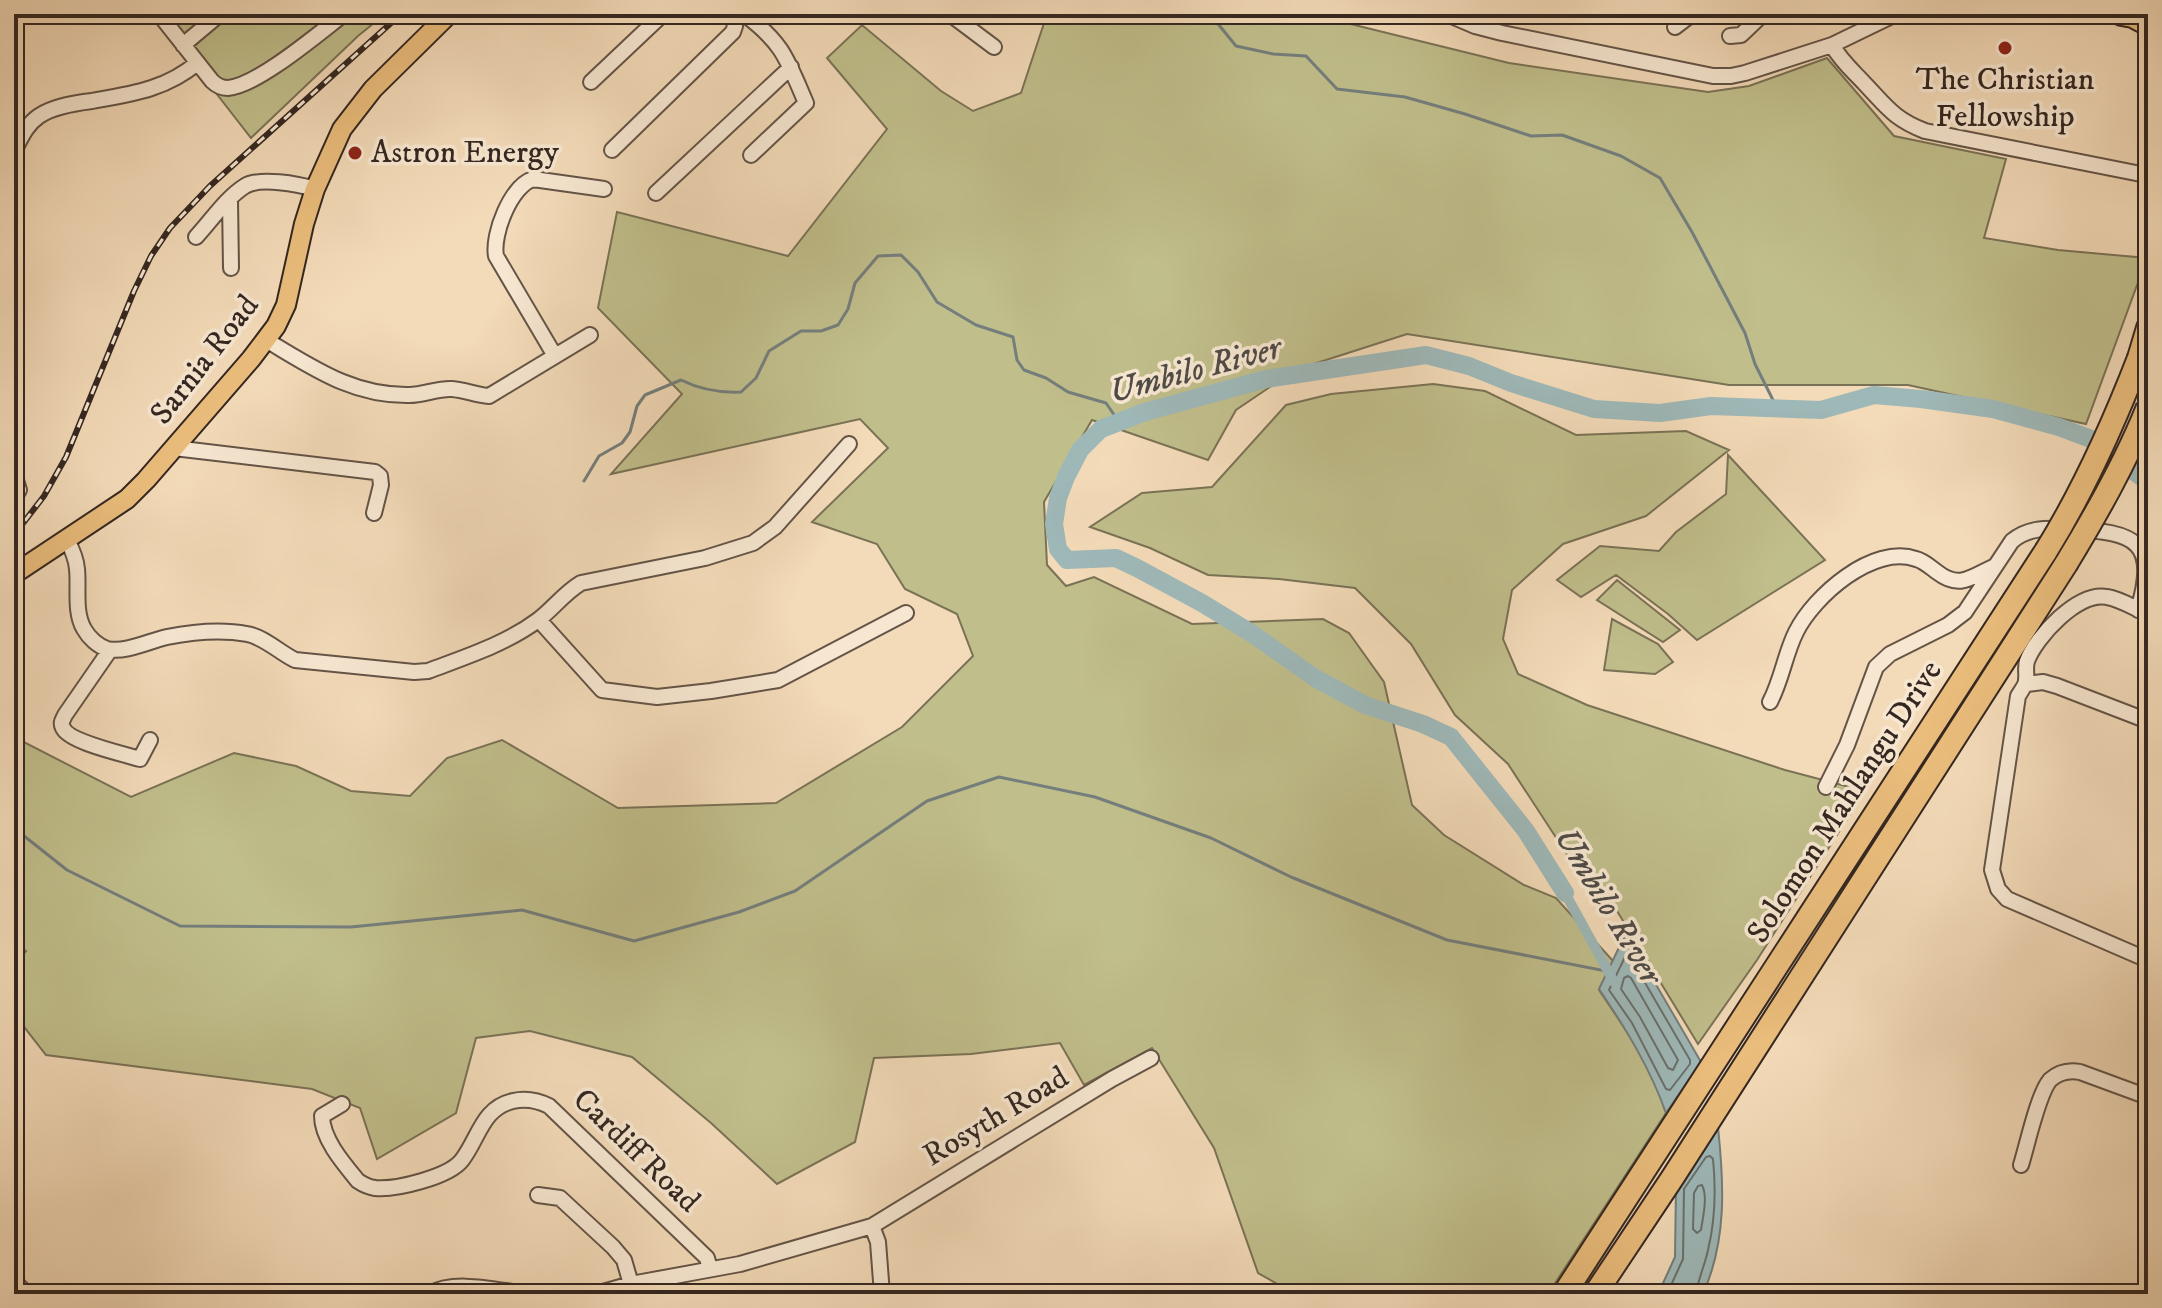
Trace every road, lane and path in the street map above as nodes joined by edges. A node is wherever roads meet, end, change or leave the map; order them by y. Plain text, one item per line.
1 (159, 14) edge
2 (220, 14) edge
3 (344, 14) edge
4 (449, 14) edge
5 (663, 14) edge
6 (732, 14) edge
7 (744, 14) edge
8 (950, 14) edge
9 (1447, 14) edge
10 (1692, 14) edge
11 (1763, 14) edge
12 (1896, 14) edge
13 (2122, 14) edge
14 (2148, 24) edge
15 (1675, 27) dead end
16 (1730, 36) dead end
17 (183, 45) junction
18 (1832, 45) junction
19 (994, 47) dead end
20 (197, 63) junction
21 (791, 67) junction
22 (591, 82) dead end
23 (612, 150) dead end
24 (14, 151) edge
25 (751, 155) dead end
26 (2146, 175) dead end
27 (315, 189) junction
28 (604, 189) dead end
29 (656, 193) dead end
30 (230, 200) junction
31 (196, 237) dead end
32 (231, 268) dead end
33 (2148, 328) edge
34 (590, 335) dead end
35 (266, 340) junction
36 (555, 356) junction
37 (2148, 407) edge
38 (849, 444) dead end
39 (174, 448) junction
40 (14, 474) edge
41 (14, 498) edge
42 (374, 513) dead end
43 (67, 540) junction
44 (1993, 567) junction
45 (14, 574) edge
46 (2143, 612) edge
47 (906, 613) dead end
48 (539, 620) junction
49 (110, 650) junction
50 (2027, 684) junction
51 (1770, 702) dead end
52 (2148, 721) edge
53 (150, 740) dead end
54 (1826, 787) dead end
55 (2148, 960) edge
56 (1151, 1058) dead end
57 (2148, 1097) edge
58 (342, 1104) dead end
59 (2021, 1165) dead end
60 (538, 1195) dead end
61 (872, 1226) junction
62 (710, 1269) junction
63 (14, 1281) edge
64 (631, 1284) junction
65 (27, 1294) edge
66 (430, 1294) edge
67 (527, 1294) edge
68 (596, 1294) edge
69 (882, 1294) edge
70 (1564, 1294) edge
71 (1595, 1294) edge

1 - 17 street
2 - 17 street
3 - 20 street
4 - 27 main road, Sarnia Road
5 - 22 street
6 - 23 street
7 - 21 street
8 - 19 street
9 - 18 street
10 - 15 street
11 - 16 street
12 - 18 street
13 - 14 highway
17 - 20 street
18 - 26 street
20 - 24 street
21 - 25 street
21 - 29 street
27 - 30 street
27 - 35 main road, Sarnia Road
28 - 36 street
30 - 31 street
30 - 32 street
33 - 70 highway, Solomon Mahlangu Drive, bridge
34 - 36 street
35 - 36 street
35 - 39 main road, Sarnia Road
37 - 71 highway, Solomon Mahlangu Drive, bridge
38 - 48 street
39 - 42 street
39 - 43 main road, Sarnia Road
40 - 41 street
43 - 45 main road, Sarnia Road
43 - 49 street
44 - 46 street
44 - 51 street
44 - 54 street
46 - 50 street
47 - 48 street
48 - 49 street
49 - 53 street
50 - 52 street
50 - 55 street
56 - 61 street, Rosyth Road
57 - 59 street
58 - 62 street, Cardiff Road
60 - 64 street
61 - 62 street
61 - 69 street
62 - 64 street
63 - 65 street
64 - 68 street
66 - 67 street

